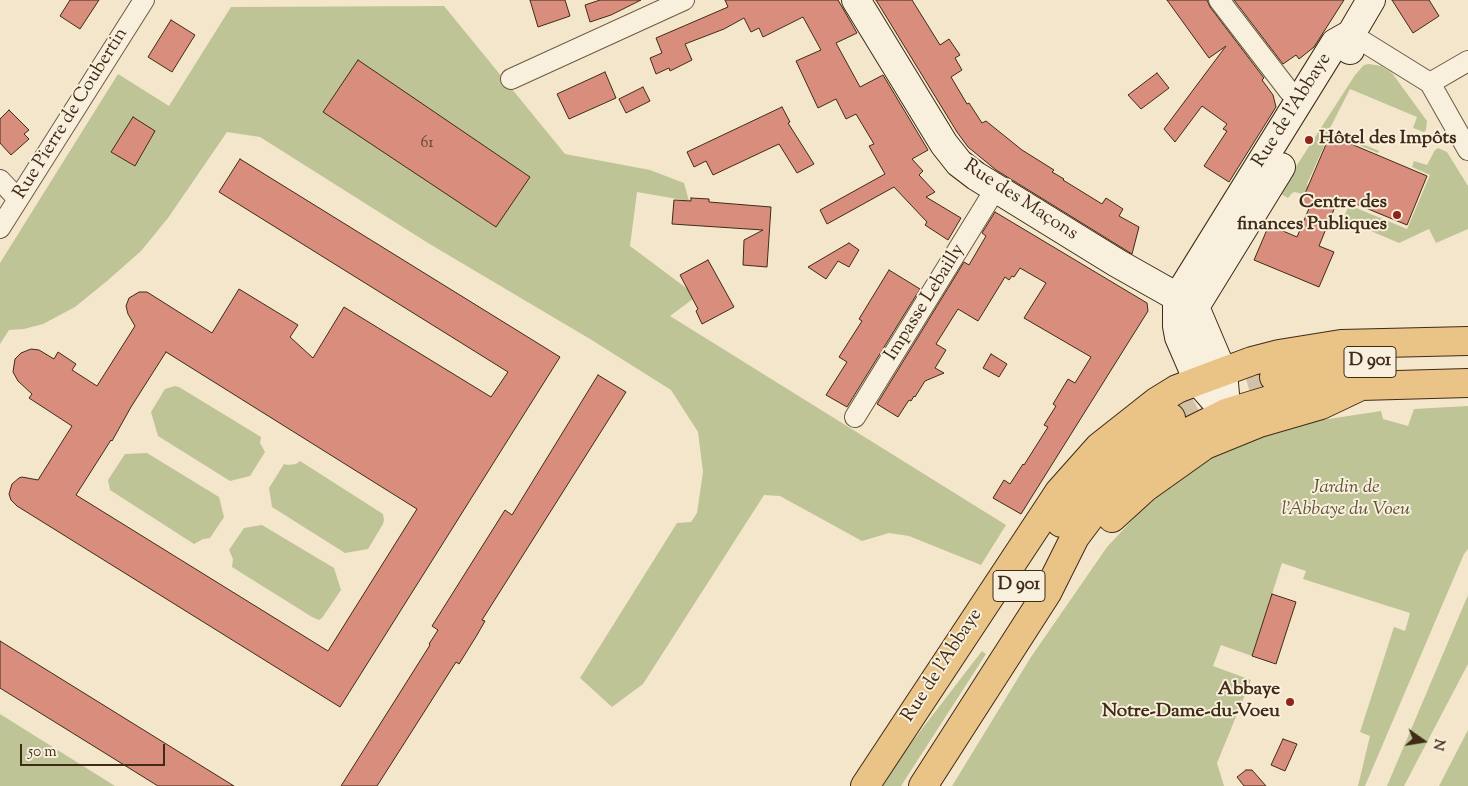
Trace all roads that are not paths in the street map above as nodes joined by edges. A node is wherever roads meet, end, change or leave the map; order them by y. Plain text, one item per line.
1 (144, 0) edge
2 (684, 0) edge
3 (856, 0) edge
4 (1219, 0) edge
5 (1372, 0) edge
6 (1351, 34) junction
7 (1468, 61) edge
8 (512, 79) dead end
9 (1430, 83) junction
10 (1301, 99) junction
11 (1468, 150) edge
12 (0, 180) edge
13 (996, 188) junction
14 (18, 199) junction
15 (0, 228) edge
16 (1186, 302) junction
17 (1451, 348) edge
18 (1468, 361) edge
19 (1210, 377) junction
20 (1274, 377) tunnel mouth
21 (1468, 383) edge
22 (1361, 386) junction
23 (1226, 413) junction
24 (855, 417) dead end
25 (1171, 418) tunnel mouth
26 (1047, 592) junction
27 (871, 776) edge
28 (923, 786) edge

1 - 14 street, Rue Pierre de Coubertin
2 - 8 street
3 - 13 main road, Rue des Maçons
4 - 10 street
5 - 6 main road
6 - 9 street
6 - 10 main road, Rue de l'Abbaye
6 - 16 main road, Rue de l'Abbaye
7 - 9 street
9 - 11 street
10 - 16 main road, Rue de l'Abbaye
12 - 14 street
13 - 16 main road, Rue des Maçons
13 - 24 street, Impasse Lebailly
14 - 15 street, Rue Pierre de Coubertin
16 - 19 main road
17 - 18 main road, D 901
17 - 19 main road, Rue de l'Abbaye / D 901
17 - 20 main road, D 901
19 - 23 main road
19 - 27 main road, Rue de l'Abbaye / D 901
21 - 22 main road, D 901
22 - 23 main road, D 901
22 - 26 main road, D 901
23 - 26 main road, D 901
25 - 27 main road, Rue de l'Abbaye / D 901
26 - 28 main road, D 901

